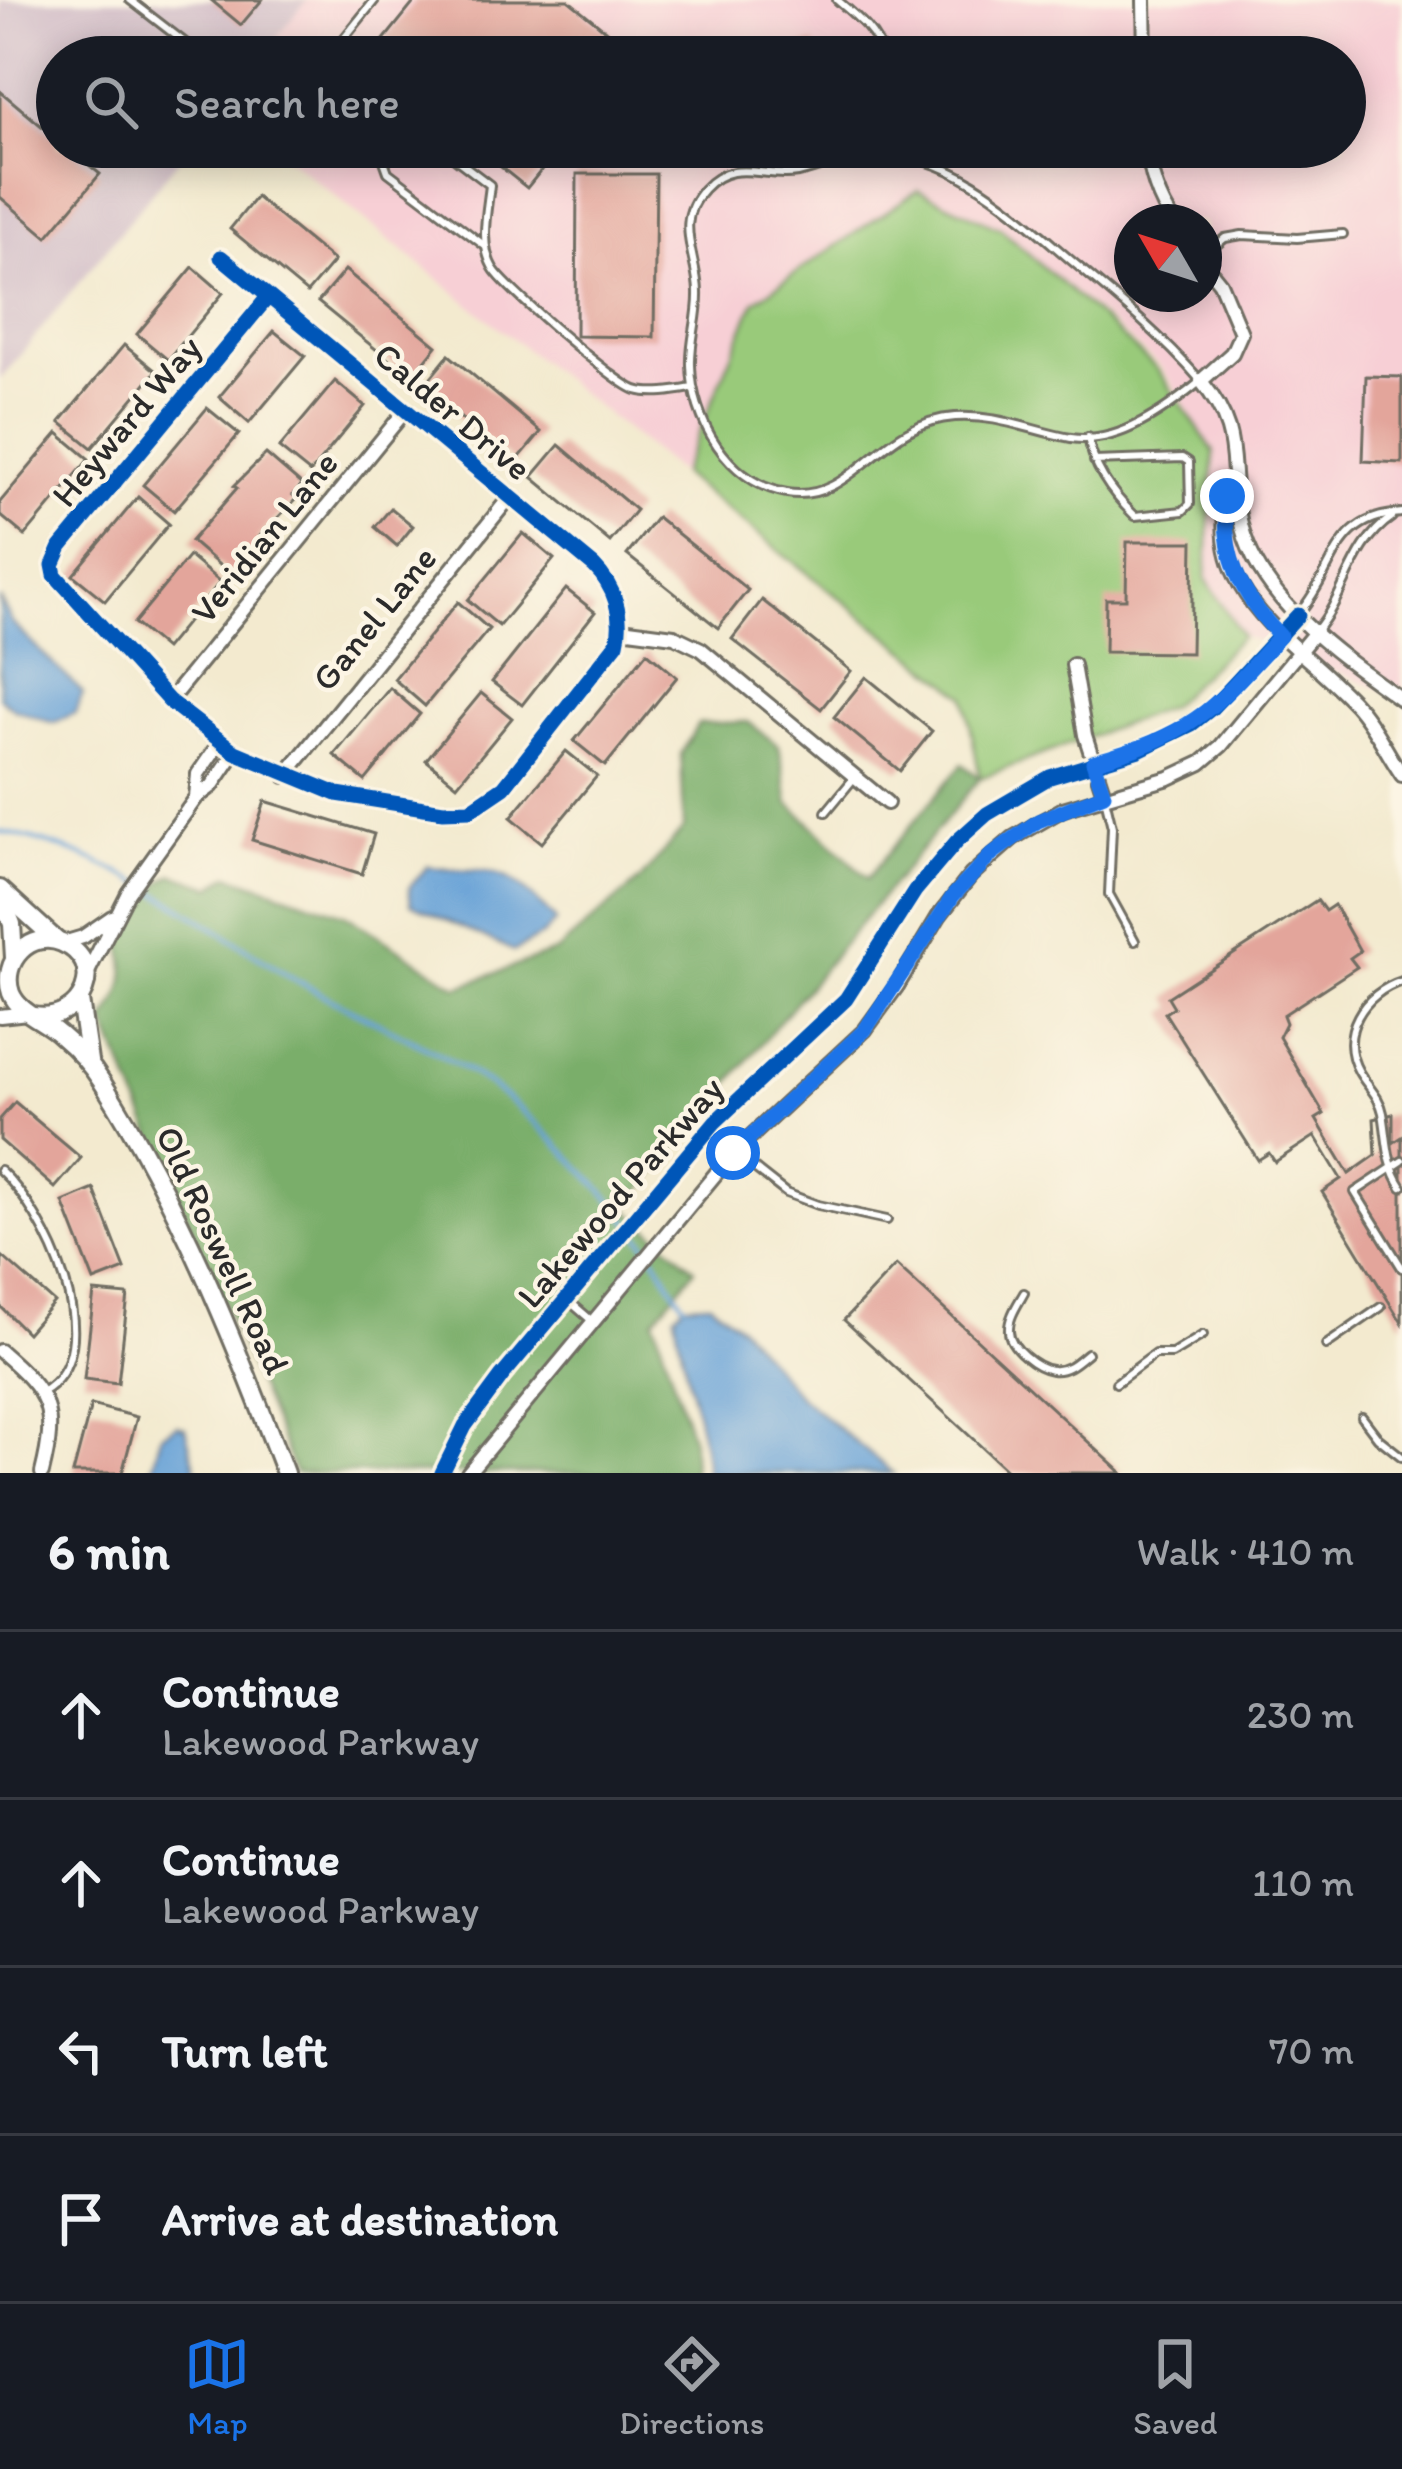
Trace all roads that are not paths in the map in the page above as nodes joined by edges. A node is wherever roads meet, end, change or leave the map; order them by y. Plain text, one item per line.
1 (130, 0) edge
2 (375, 0) edge
3 (837, 0) edge
4 (1144, 0) edge
5 (177, 36) edge
6 (346, 36) edge
7 (873, 36) edge
8 (1145, 36) edge
9 (387, 168) edge
10 (468, 168) edge
11 (743, 168) edge
12 (743, 168) edge
13 (810, 168) edge
14 (942, 168) edge
15 (1150, 168) edge
16 (1163, 204) edge
17 (1343, 234) dead end
18 (1222, 241) edge
19 (485, 245) junction
20 (221, 257) dead end
21 (1222, 288) edge
22 (268, 297) junction
23 (1202, 381) junction
24 (693, 388) junction
25 (405, 410) junction
26 (1088, 437) junction
27 (1094, 461) junction
28 (1233, 478) junction
29 (510, 497) junction
30 (1399, 514) edge
31 (1298, 615) junction
32 (621, 629) junction
33 (1316, 631) junction
34 (1280, 636) junction
35 (1300, 654) junction
36 (1073, 665) dead end
37 (1402, 700) edge
38 (169, 701) junction
39 (220, 742) junction
40 (235, 752) junction
41 (1093, 762) junction
42 (1402, 775) edge
43 (285, 776) junction
44 (855, 776) junction
45 (1104, 794) junction
46 (196, 798) junction
47 (887, 803) dead end
48 (826, 812) dead end
49 (0, 891) edge
50 (113, 916) junction
51 (1135, 941) dead end
52 (60, 942) junction
53 (14, 958) junction
54 (86, 976) junction
55 (1402, 981) edge
56 (4, 986) edge
57 (80, 1000) junction
58 (32, 1015) junction
59 (0, 1016) edge
60 (89, 1062) junction
61 (708, 1131) junction
62 (733, 1153) junction
63 (1402, 1161) edge
64 (1392, 1168) junction
65 (0, 1170) edge
66 (10, 1180) junction
67 (1402, 1187) edge
68 (0, 1191) edge
69 (887, 1220) dead end
70 (1402, 1268) edge
71 (1024, 1293) dead end
72 (566, 1299) junction
73 (1381, 1307) dead end
74 (593, 1322) junction
75 (1203, 1335) dead end
76 (1326, 1345) dead end
77 (0, 1351) edge
78 (1087, 1352) dead end
79 (1116, 1383) dead end
80 (42, 1392) junction
81 (1362, 1417) dead end
82 (1402, 1457) edge
83 (42, 1473) edge
84 (285, 1473) edge
85 (442, 1473) edge
86 (468, 1473) edge

1 - 5 lane
2 - 6 lane
3 - 7 lane
4 - 8 street
9 - 19 lane
10 - 19 lane
11 - 13 lane
12 - 24 lane
14 - 23 lane
15 - 16 street
17 - 18 lane
19 - 24 lane
20 - 22 street, Calder Drive
21 - 23 street
22 - 25 street, Calder Drive
22 - 38 street, Heyward Way
23 - 26 lane
23 - 28 street
24 - 26 lane
25 - 29 street, Calder Drive
25 - 38 street, Veridian Lane
26 - 27 lane
27 - 27 lane
28 - 31 street
28 - 34 street
29 - 32 street, Calder Drive
29 - 43 street, Ganel Lane
30 - 31 lane
30 - 33 lane
31 - 33 street
31 - 34 street, Lakewood Parkway
32 - 43 street, Heyward Way
32 - 44 street
33 - 35 street, Lakewood Parkway
33 - 37 street
34 - 35 street
34 - 41 street, Lakewood Parkway
35 - 42 street
35 - 45 street, Lakewood Parkway
36 - 41 street
38 - 39 street, Heyward Way
39 - 40 street, Heyward Way
39 - 46 street
40 - 43 street, Heyward Way
40 - 46 street
41 - 45 street
41 - 61 street, Lakewood Parkway
44 - 47 street
44 - 48 lane
45 - 51 lane
45 - 62 street, Lakewood Parkway
46 - 50 street
49 - 52 street, Old Roswell Road
49 - 53 street, Old Roswell Road
50 - 52 street
50 - 54 street
52 - 53 street
52 - 54 street, Old Roswell Road
53 - 56 street, Old Roswell Road
54 - 57 street, Old Roswell Road
55 - 64 lane
56 - 58 street, Old Roswell Road
57 - 58 street
57 - 60 street, Old Roswell Road
58 - 59 street
58 - 60 street, Old Roswell Road
60 - 84 street, Old Roswell Road
61 - 62 lane
61 - 72 street, Lakewood Parkway
62 - 69 lane
62 - 74 street, Lakewood Parkway
63 - 64 lane
64 - 67 lane
64 - 70 lane
65 - 66 lane
66 - 68 lane
66 - 80 lane
71 - 78 lane
72 - 74 lane
72 - 85 street, Lakewood Parkway
73 - 76 lane
74 - 86 street, Lakewood Parkway
75 - 79 lane
77 - 80 street
80 - 83 street
81 - 82 lane

